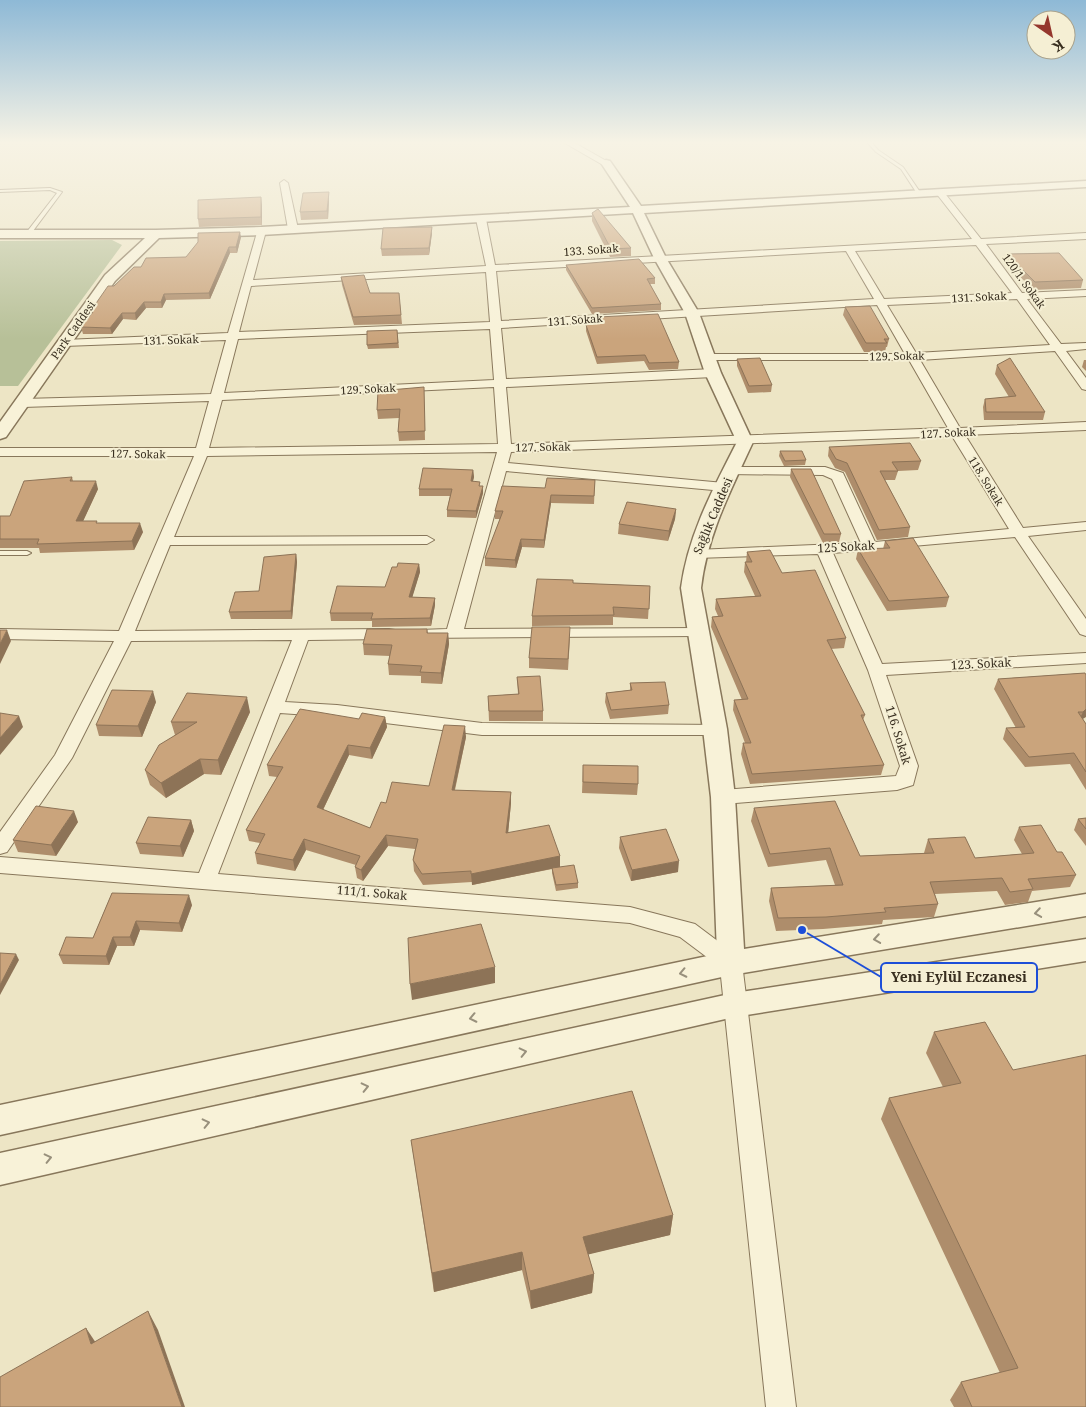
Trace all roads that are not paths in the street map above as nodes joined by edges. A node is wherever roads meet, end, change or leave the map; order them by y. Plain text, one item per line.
1 (48, 208) edge
2 (289, 208) edge
3 (662, 208) edge
4 (952, 208) edge
5 (637, 209) junction
6 (481, 219) junction
7 (293, 229) junction
8 (261, 231) junction
9 (0, 234) edge
10 (28, 234) junction
11 (156, 234) junction
12 (1086, 236) edge
13 (979, 241) junction
14 (848, 248) junction
15 (660, 258) junction
16 (491, 268) junction
17 (248, 283) junction
18 (1086, 293) edge
19 (1019, 295) junction
20 (881, 302) junction
21 (692, 313) junction
22 (496, 325) junction
23 (233, 338) junction
24 (64, 343) junction
25 (1086, 346) edge
26 (1058, 348) junction
27 (913, 357) junction
28 (711, 365) junction
29 (499, 382) junction
30 (1086, 386) edge
31 (217, 397) junction
32 (23, 403) junction
33 (1086, 426) edge
34 (956, 432) junction
35 (0, 434) edge
36 (745, 442) junction
37 (505, 448) junction
38 (0, 452) edge
39 (201, 455) junction
40 (500, 466) junction
41 (727, 479) junction
42 (1086, 526) edge
43 (1019, 533) junction
44 (427, 540) dead end
45 (164, 541) junction
46 (870, 547) junction
47 (824, 549) junction
48 (0, 553) edge
49 (27, 553) dead end
50 (696, 554) junction
51 (697, 631) junction
52 (1086, 631) edge
53 (0, 634) edge
54 (454, 634) junction
55 (302, 635) junction
56 (125, 636) junction
57 (1086, 658) edge
58 (876, 670) junction
59 (275, 707) junction
60 (714, 729) junction
61 (723, 797) junction
62 (0, 847) edge
63 (0, 865) edge
64 (206, 880) junction
65 (1086, 905) edge
66 (1086, 950) edge
67 (731, 962) junction
68 (734, 1005) junction
69 (0, 1120) edge
70 (0, 1169) edge
71 (780, 1407) edge

1 - 10 lane
2 - 7 street
3 - 5 street
4 - 13 street, 120/1. Sokak
5 - 6 street
5 - 15 street
6 - 7 street
6 - 16 street
7 - 8 street
8 - 11 street
8 - 17 street
9 - 10 street
10 - 11 street
11 - 24 street, Park Caddesi
12 - 13 street, 133. Sokak
13 - 14 street, 133. Sokak
13 - 19 street, 120/1. Sokak
14 - 15 street, 133. Sokak
14 - 20 street, 118. Sokak
15 - 16 street, 133. Sokak
15 - 21 street
16 - 17 street, 133. Sokak
16 - 22 street
17 - 23 street
18 - 19 street, 131. Sokak
19 - 20 street, 131. Sokak
19 - 26 street, 120/1. Sokak
20 - 21 street, 131. Sokak
20 - 27 street, 118. Sokak
21 - 22 street, 131. Sokak
21 - 28 street
22 - 23 street, 131. Sokak
22 - 29 street
23 - 24 street, 131. Sokak
23 - 31 street
24 - 32 street, Park Caddesi
25 - 26 street, 129. Sokak
26 - 27 street, 129. Sokak
26 - 30 street, 120/1. Sokak
27 - 28 street, 129. Sokak
27 - 34 street, 118. Sokak
28 - 29 street, 129. Sokak
28 - 36 street
29 - 31 street, 129. Sokak
29 - 37 street
31 - 32 street, 129. Sokak
31 - 39 street
32 - 35 street, Park Caddesi
33 - 34 street, 127. Sokak
34 - 36 street, 127. Sokak
34 - 43 street, 118. Sokak
36 - 37 street, 127. Sokak
36 - 41 street, Sağlık Caddesi
37 - 39 street, 127. Sokak
37 - 40 street
38 - 39 street, 127. Sokak
39 - 45 street
40 - 41 street
40 - 54 street
41 - 46 street
41 - 50 street, Sağlık Caddesi
42 - 43 street, 125 Sokak
43 - 46 street, 125 Sokak
43 - 52 street, 118. Sokak
44 - 45 street
45 - 56 street
46 - 47 street, 125 Sokak
47 - 50 street, 125 Sokak
47 - 58 street, 116. Sokak
48 - 49 lane
50 - 51 street, Sağlık Caddesi
51 - 54 street
51 - 60 street, Sağlık Caddesi
53 - 56 street
54 - 55 street
55 - 56 street
55 - 59 street
56 - 62 street
57 - 58 street, 123. Sokak
58 - 61 street, 116. Sokak
59 - 60 street
59 - 64 street
60 - 61 street, Sağlık Caddesi
61 - 67 street, Sağlık Caddesi
63 - 64 street, 111/1. Sokak
64 - 67 street, 111/1. Sokak
65 -> 67 street
66 - 68 street
67 - 68 street
67 -> 69 street
70 -> 68 street
68 - 71 street

